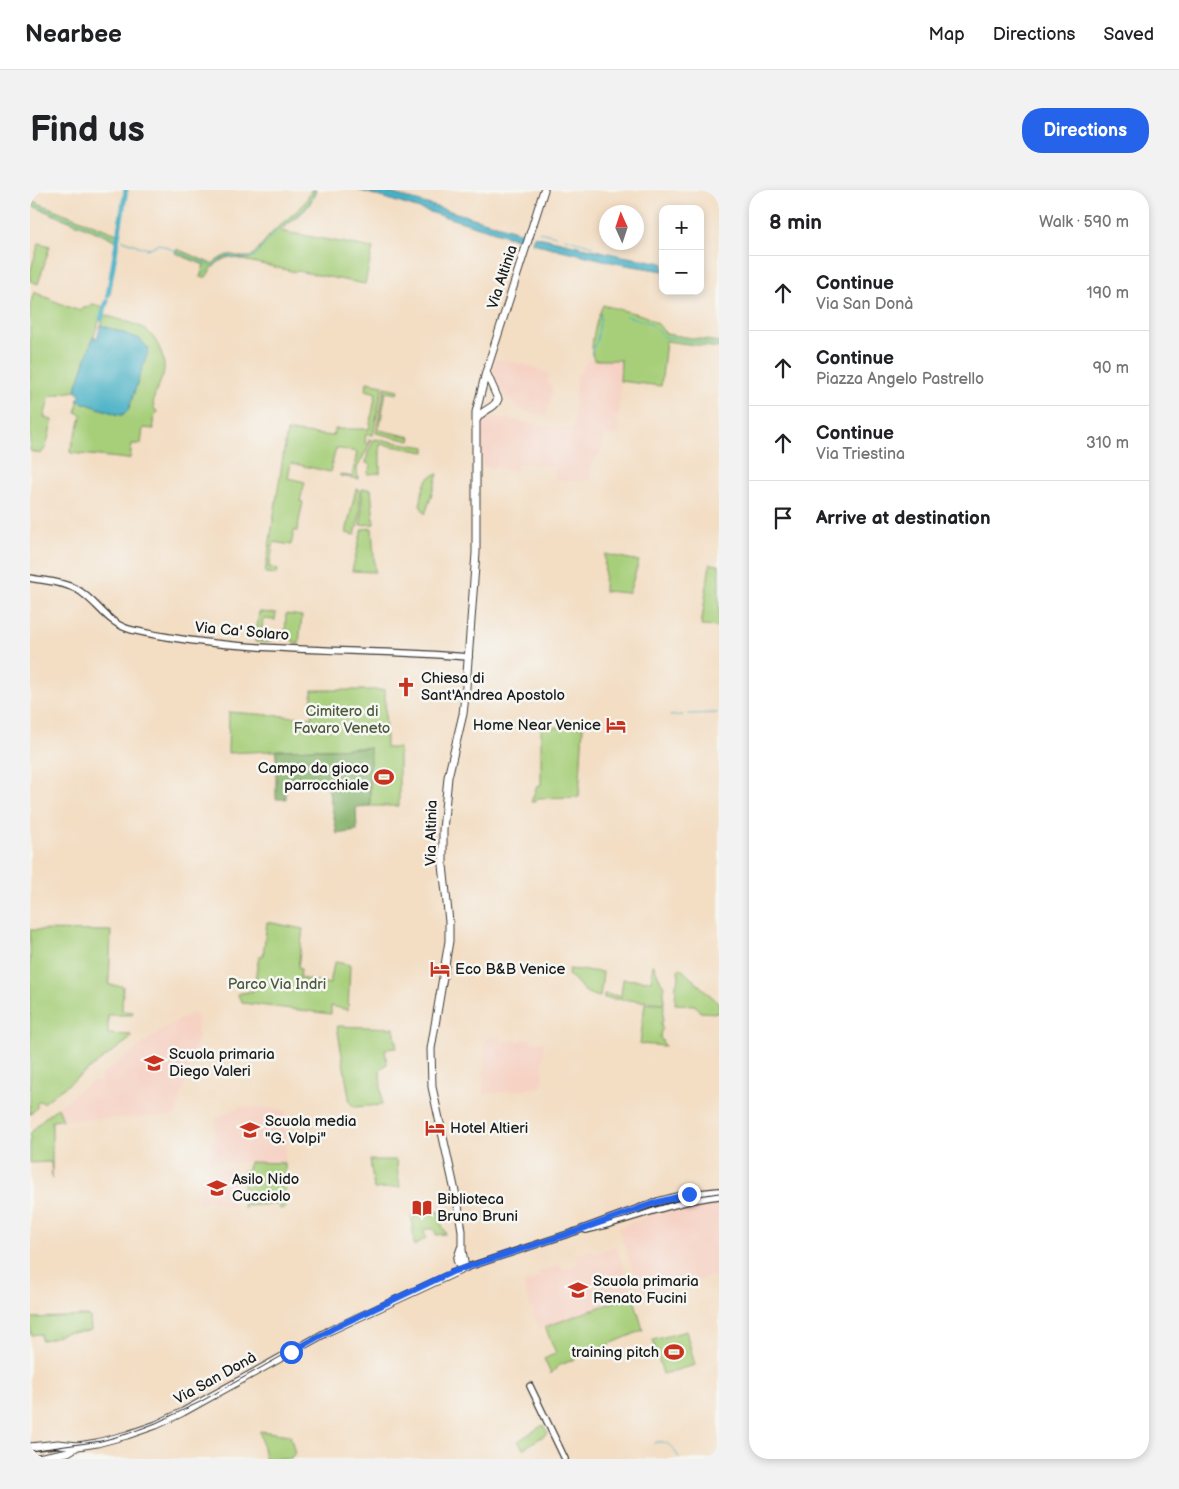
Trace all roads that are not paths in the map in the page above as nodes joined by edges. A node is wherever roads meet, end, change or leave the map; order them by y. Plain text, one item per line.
1 (544, 190) edge
2 (486, 372) junction
3 (493, 390) junction
4 (480, 398) junction
5 (488, 408) junction
6 (477, 419) junction
7 (30, 578) edge
8 (469, 656) junction
9 (719, 1191) edge
10 (719, 1196) edge
11 (634, 1210) junction
12 (593, 1224) junction
13 (614, 1224) junction
14 (574, 1232) junction
15 (462, 1245) junction
16 (458, 1254) junction
17 (465, 1267) junction
18 (447, 1275) junction
19 (530, 1386) dead end
20 (78, 1446) junction
21 (30, 1447) edge
22 (33, 1459) edge
23 (565, 1459) edge

1 - 2 main road, Via Altinia
2 - 3 main road
2 - 4 main road, Via Altinia
3 - 4 main road
3 - 5 main road
4 - 5 main road
4 - 6 main road, Via Altinia
5 - 6 main road
6 - 8 main road, Via Altinia
7 - 8 street, Via Ca' Solaro
8 - 15 main road, Via Altinia
9 - 11 street
10 - 13 street
11 - 12 street
11 - 13 street
12 - 13 street
12 - 14 street
13 - 14 street
14 - 17 street
15 - 16 main road
15 - 17 main road, Via Altinia
16 - 17 main road
16 - 18 main road
17 - 18 main road, Via San Donà
18 - 20 main road, Via San Donà
19 - 23 street
20 - 21 main road, Via San Donà
20 - 22 main road, Via San Donà

